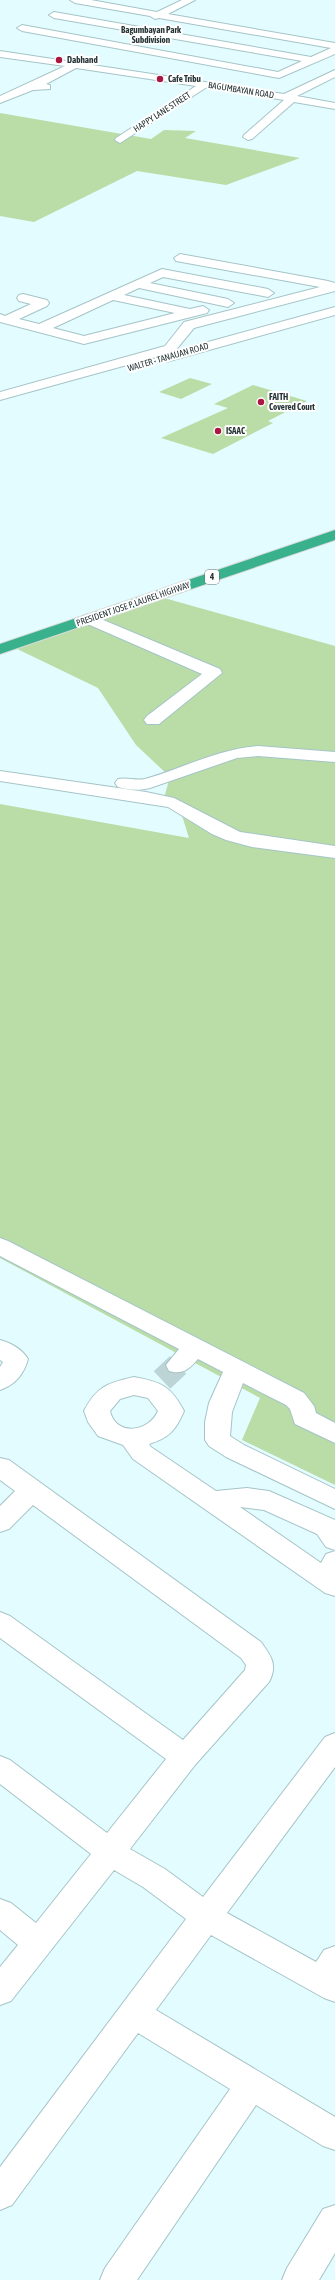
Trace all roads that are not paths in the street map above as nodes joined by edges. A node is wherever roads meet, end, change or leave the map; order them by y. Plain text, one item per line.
1 (75, 0) edge
2 (190, 0) edge
3 (87, 3) junction
4 (156, 14) junction
5 (48, 17) junction
6 (149, 32) junction
7 (118, 45) junction
8 (335, 46) edge
9 (335, 50) edge
10 (0, 54) edge
11 (311, 60) junction
12 (73, 65) junction
13 (91, 68) junction
14 (335, 73) edge
15 (204, 84) junction
16 (32, 87) junction
17 (50, 87) junction
18 (40, 95) dead end
19 (290, 98) junction
20 (0, 100) edge
21 (335, 106) edge
22 (248, 137) dead end
23 (120, 140) dead end
24 (180, 258) dead end
25 (308, 283) junction
26 (138, 284) junction
27 (335, 287) edge
28 (268, 293) junction
29 (112, 296) junction
30 (23, 298) dead end
31 (335, 298) edge
32 (228, 303) junction
33 (335, 311) edge
34 (191, 313) junction
35 (3, 319) edge
36 (40, 329) junction
37 (178, 340) junction
38 (0, 396) edge
39 (0, 402) edge
40 (335, 536) edge
41 (89, 619) junction
42 (0, 649) edge
43 (153, 720) dead end
44 (335, 757) edge
45 (0, 765) edge
46 (0, 776) edge
47 (137, 790) junction
48 (335, 852) edge
49 (0, 1246) edge
50 (196, 1347) junction
51 (0, 1348) edge
52 (237, 1368) junction
53 (164, 1378) junction
54 (0, 1381) edge
55 (335, 1434) edge
56 (134, 1438) junction
57 (0, 1467) edge
58 (31, 1491) junction
59 (210, 1500) junction
60 (335, 1500) edge
61 (0, 1522) edge
62 (335, 1540) edge
63 (333, 1576) edge
64 (0, 1623) edge
65 (335, 1745) edge
66 (185, 1757) junction
67 (0, 1768) edge
68 (110, 1852) junction
69 (0, 1912) edge
70 (205, 1916) junction
71 (38, 1943) junction
72 (330, 1976) edge
73 (0, 1991) edge
74 (135, 2014) junction
75 (252, 2085) junction
76 (335, 2135) edge
77 (0, 2194) edge
78 (335, 2221) edge
79 (117, 2280) edge
80 (299, 2280) edge

1 - 3 street
2 - 4 street
3 - 4 street
3 - 5 street
4 - 6 street
4 - 8 street
5 - 6 street
5 - 7 street
6 - 7 street
6 - 11 street
7 - 11 street
7 - 12 street
9 - 11 street
10 - 12 street, BAGUMBAYAN ROAD
12 - 13 street, BAGUMBAYAN ROAD
12 - 16 street
13 - 15 street, BAGUMBAYAN ROAD
13 - 17 street
14 - 19 street
15 - 19 street, BAGUMBAYAN ROAD
15 - 23 street, HAPPY LANE STREET
16 - 17 street
16 - 20 street
17 - 18 street
19 - 21 street, BAGUMBAYAN ROAD
19 - 22 street
24 - 25 street
25 - 27 street
25 - 28 street
26 - 28 street
26 - 29 street
26 - 32 street
27 - 37 street
28 - 32 street
29 - 34 street
29 - 36 street
30 - 35 street
31 - 37 street
32 - 34 street
33 - 39 street, WALTER - TANAUAN ROAD
34 - 36 street
35 - 36 street
37 - 38 street
40 - 41 highway, PRESIDENT JOSE P. LAUREL HIGHWAY / 4
41 - 42 highway, PRESIDENT JOSE P. LAUREL HIGHWAY / 4
41 - 43 street
44 - 47 street
45 - 47 street
46 - 47 street
47 - 48 street
49 - 50 street
50 - 52 street
50 - 53 street
51 - 54 street
52 - 55 street
52 - 60 street
53 - 56 street
53 - 56 street
56 - 59 street
57 - 58 street
58 - 61 street
58 - 66 street
59 - 62 street
59 - 63 street
64 - 66 street
65 - 70 street
66 - 68 street
67 - 68 street
68 - 70 street
68 - 71 street
69 - 71 street
70 - 72 street
70 - 74 street
71 - 73 street
74 - 75 street
74 - 77 street
75 - 76 street
75 - 79 street
78 - 80 street

